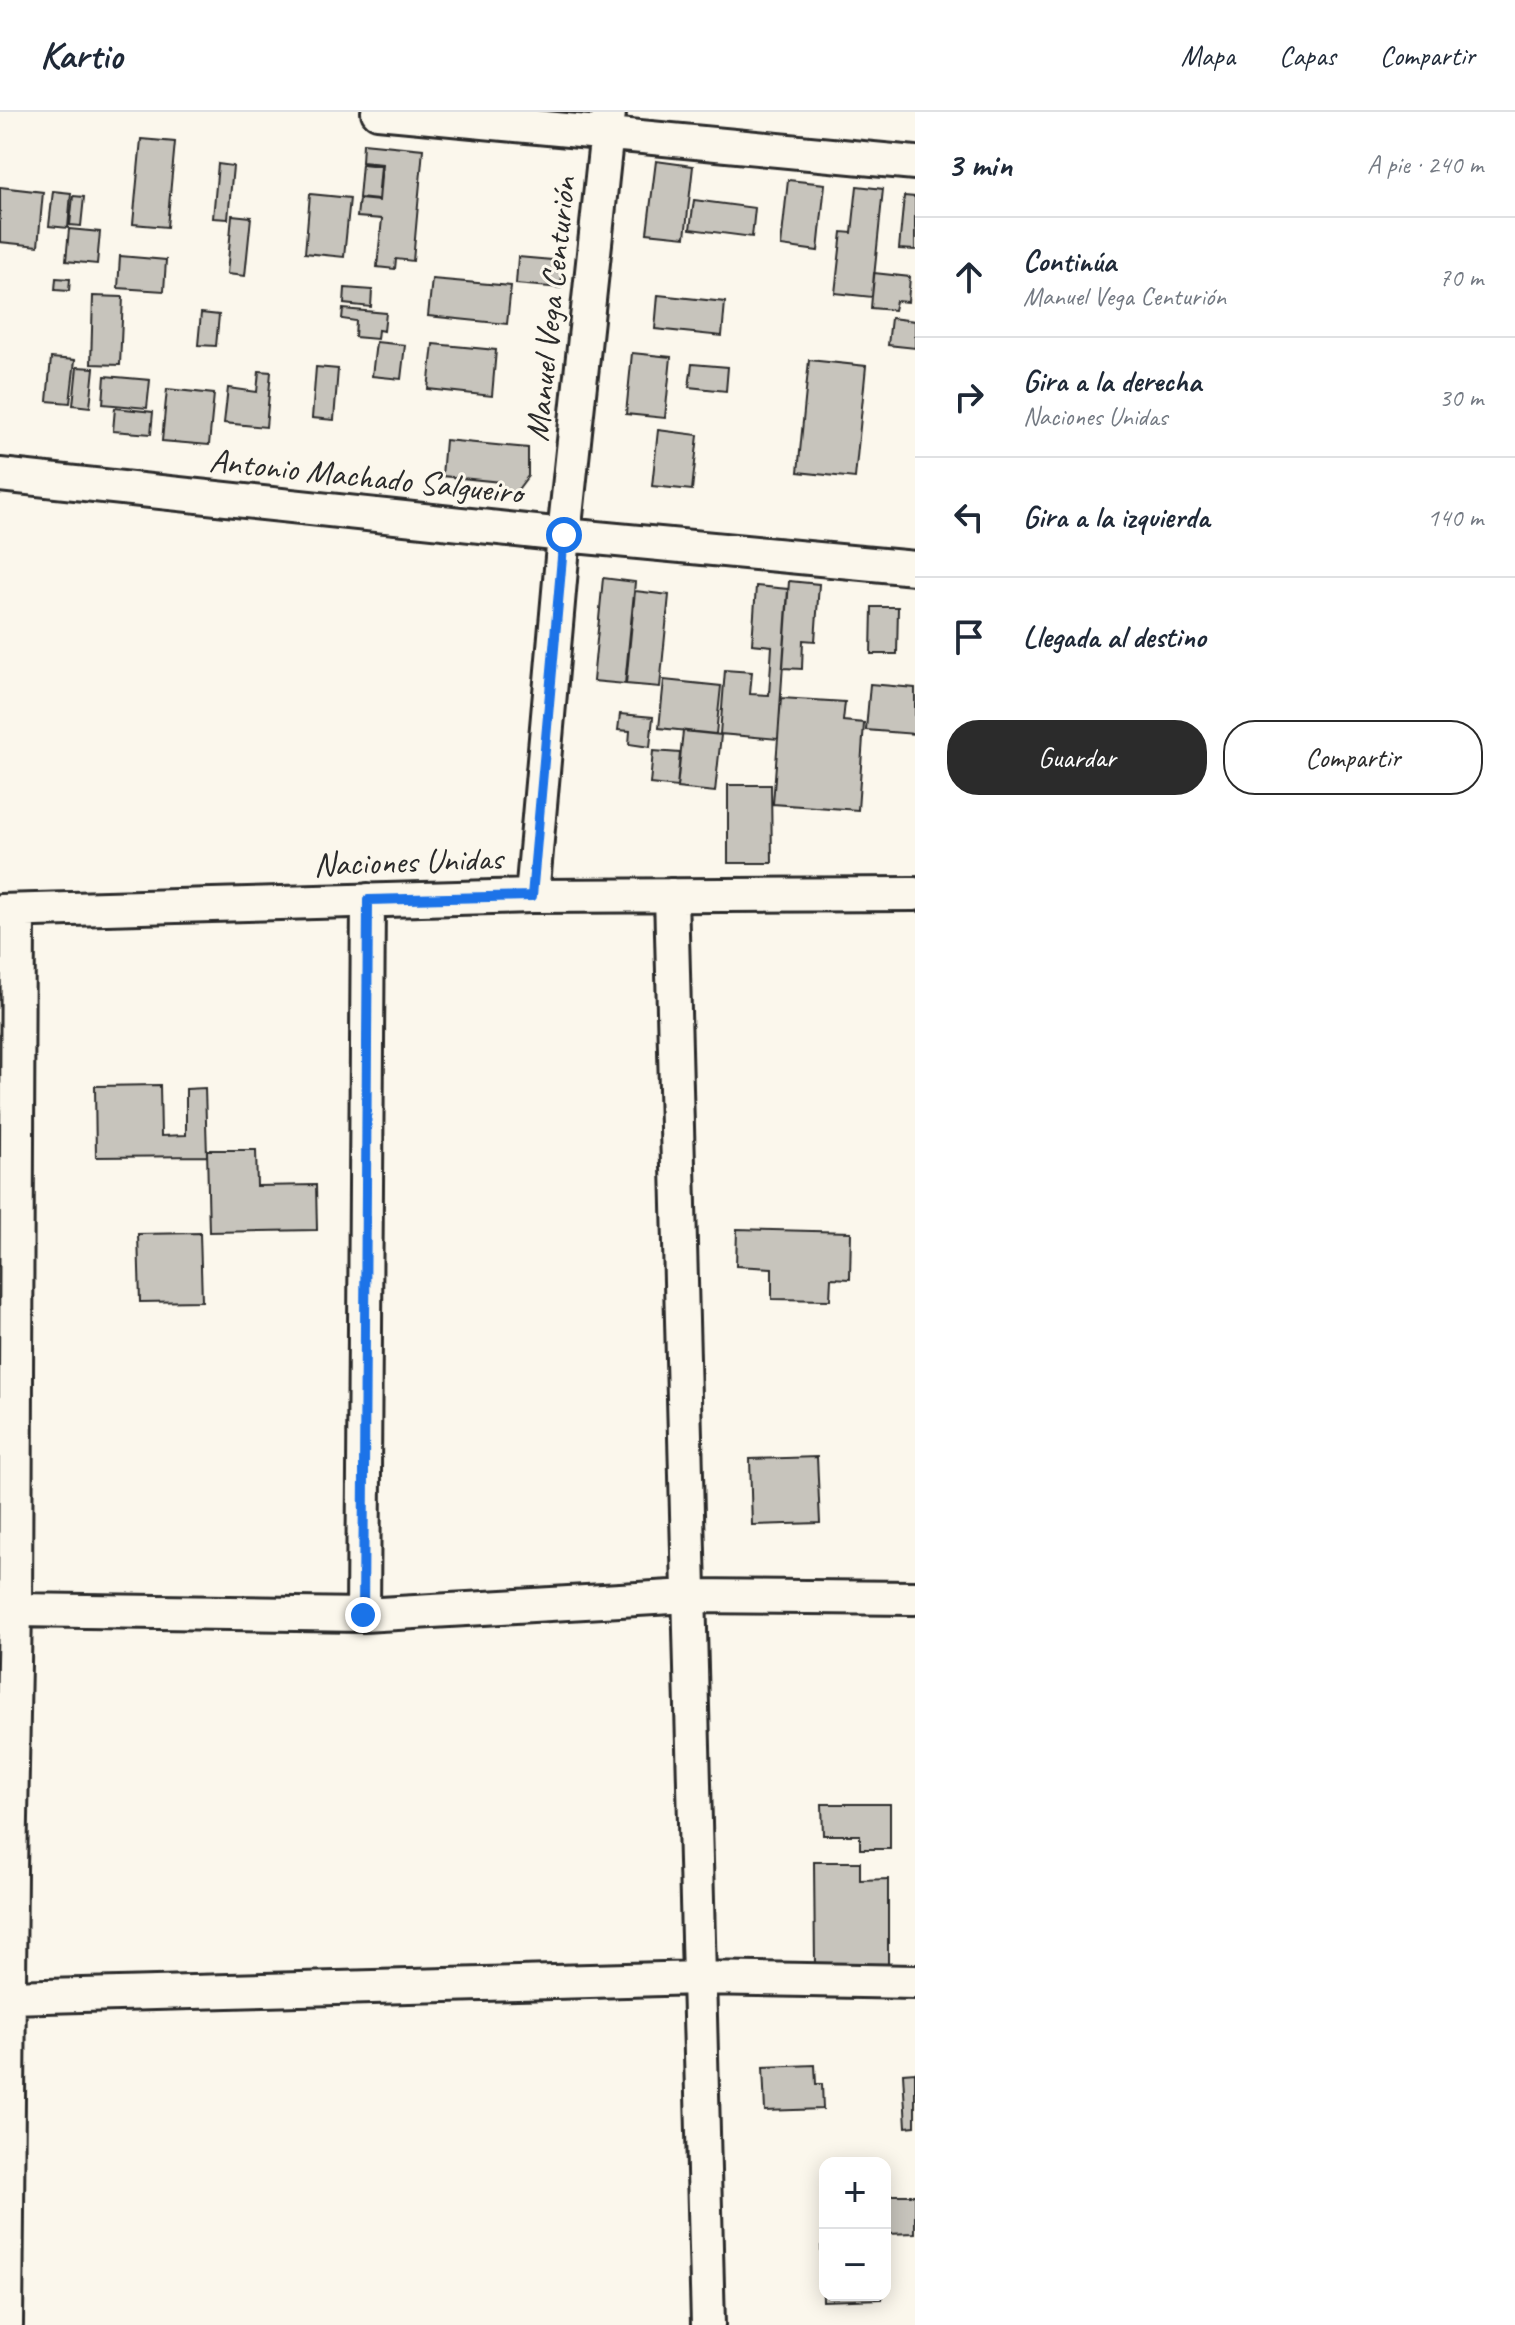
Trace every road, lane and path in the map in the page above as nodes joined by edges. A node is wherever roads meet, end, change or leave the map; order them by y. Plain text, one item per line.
1 (378, 112) edge
2 (608, 123) edge
3 (915, 163) edge
4 (0, 475) edge
5 (564, 535) junction
6 (915, 568) edge
7 (915, 894) edge
8 (671, 895) junction
9 (532, 896) junction
10 (368, 900) junction
11 (9, 911) edge
12 (689, 1596) junction
13 (915, 1598) edge
14 (15, 1610) junction
15 (363, 1615) junction
16 (5, 1870) edge
17 (699, 1978) junction
18 (915, 1982) edge
19 (9, 1997) junction
20 (4, 2237) edge
21 (6, 2325) edge
22 (708, 2325) edge

1 - 2 street
2 - 3 street
2 - 5 street, Manuel Vega Centurión
4 - 5 street, Antonio Machado Salgueiro
5 - 6 street, Antonio Machado Salgueiro
5 - 9 street, Manuel Vega Centurión
7 - 8 street, Naciones Unidas
8 - 9 street, Naciones Unidas
8 - 12 street
9 - 10 street, Naciones Unidas
10 - 11 street, Naciones Unidas
10 - 15 street
11 - 14 street
12 - 13 street
12 - 15 street
12 - 17 street
14 - 15 street
14 - 16 street
16 - 19 street
17 - 18 street
17 - 19 street
17 - 22 street
19 - 20 street
20 - 21 street

